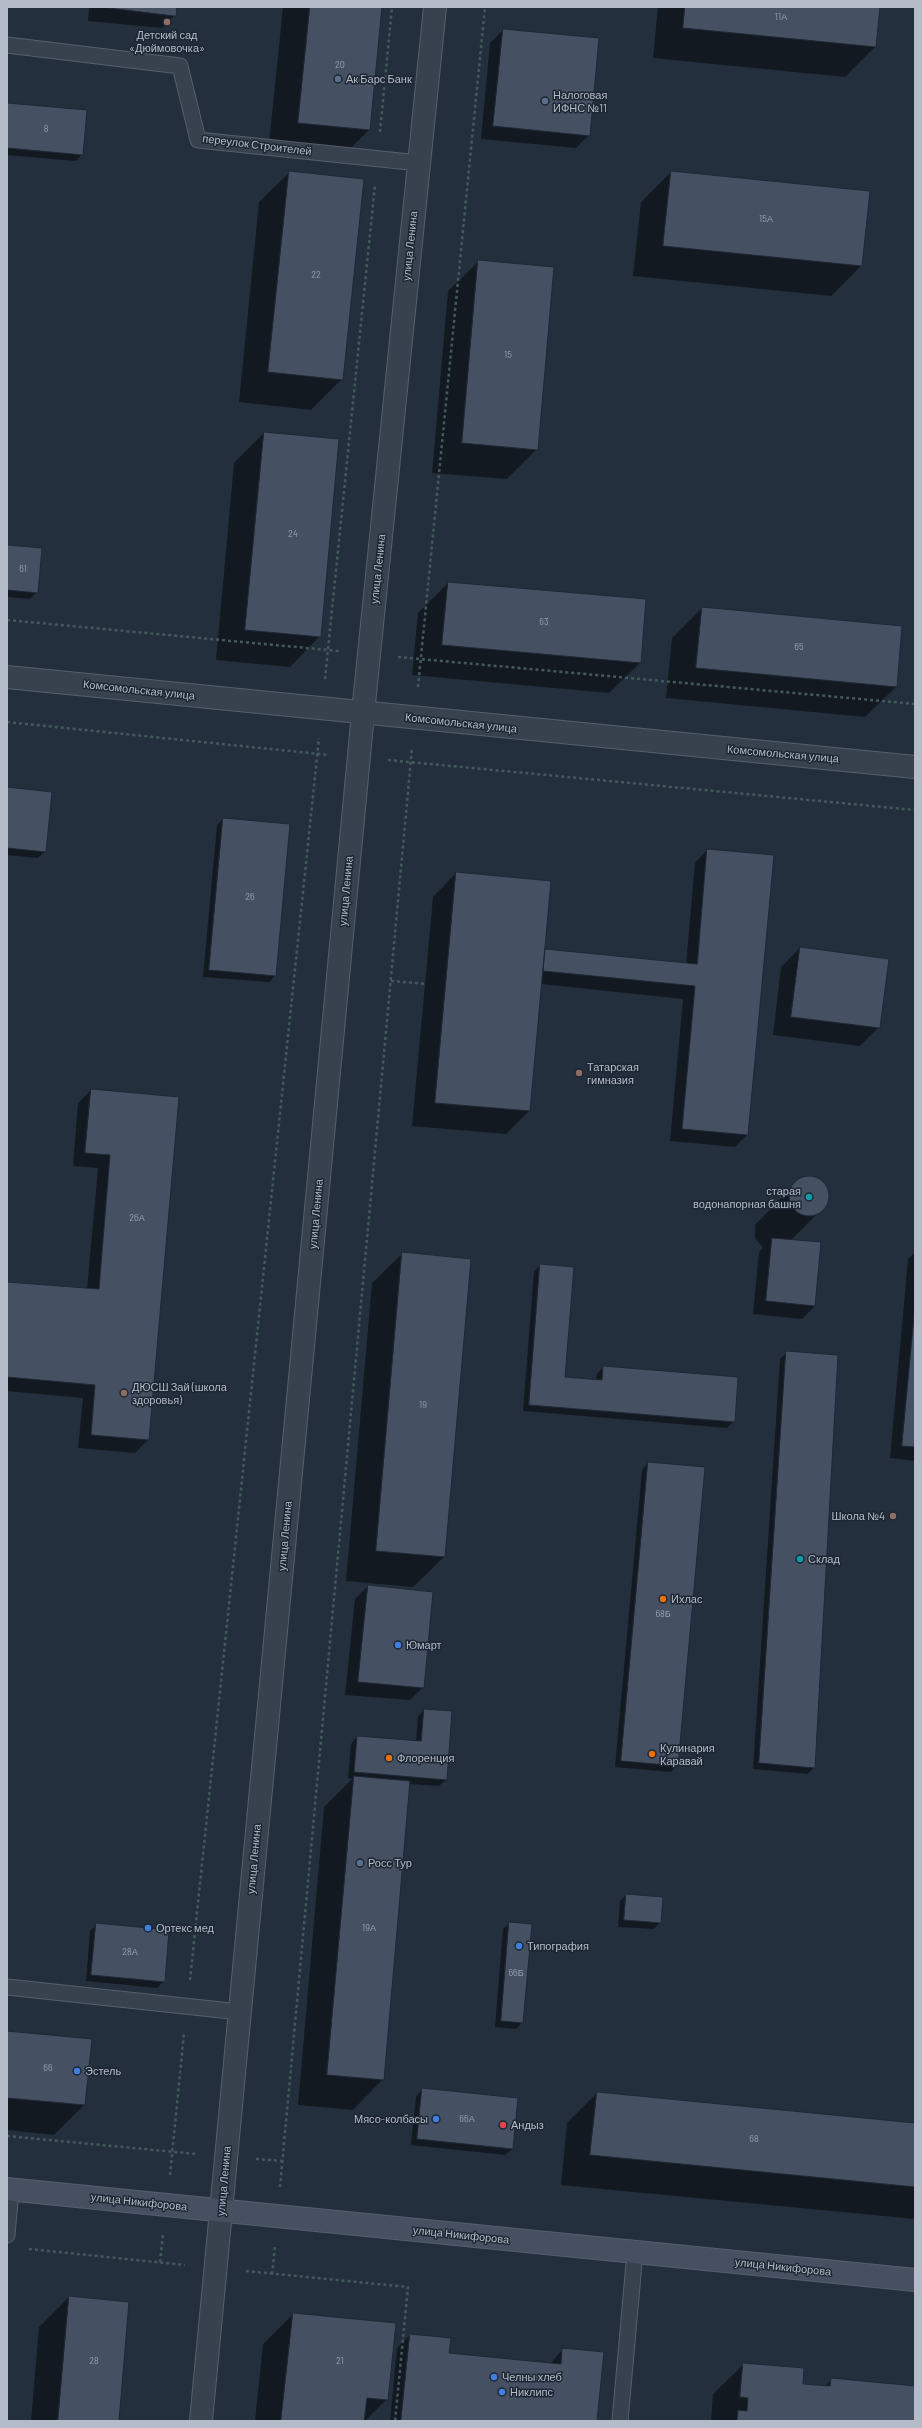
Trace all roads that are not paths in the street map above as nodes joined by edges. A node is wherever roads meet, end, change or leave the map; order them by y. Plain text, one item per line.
1 (435, 7) edge
2 (7, 45) edge
3 (419, 163) junction
4 (7, 677) edge
5 (363, 713) junction
6 (915, 767) edge
7 (7, 1987) edge
8 (240, 2012) junction
9 (9, 2190) edge
10 (221, 2211) junction
11 (7, 2235) edge
12 (635, 2252) junction
13 (915, 2280) edge
14 (201, 2421) edge
15 (620, 2421) edge

1 - 3 street, улица Ленина
2 - 3 lane, переулок Строителей
3 - 5 street, улица Ленина
4 - 5 street, Комсомольская улица
5 - 6 street, Комсомольская улица
5 - 8 street, улица Ленина
7 - 8 lane
8 - 10 street, улица Ленина
9 - 10 main road, улица Никифорова
9 - 11 lane
10 - 12 main road, улица Никифорова
10 - 14 street, улица Ленина
12 - 13 main road, улица Никифорова
12 - 15 lane

